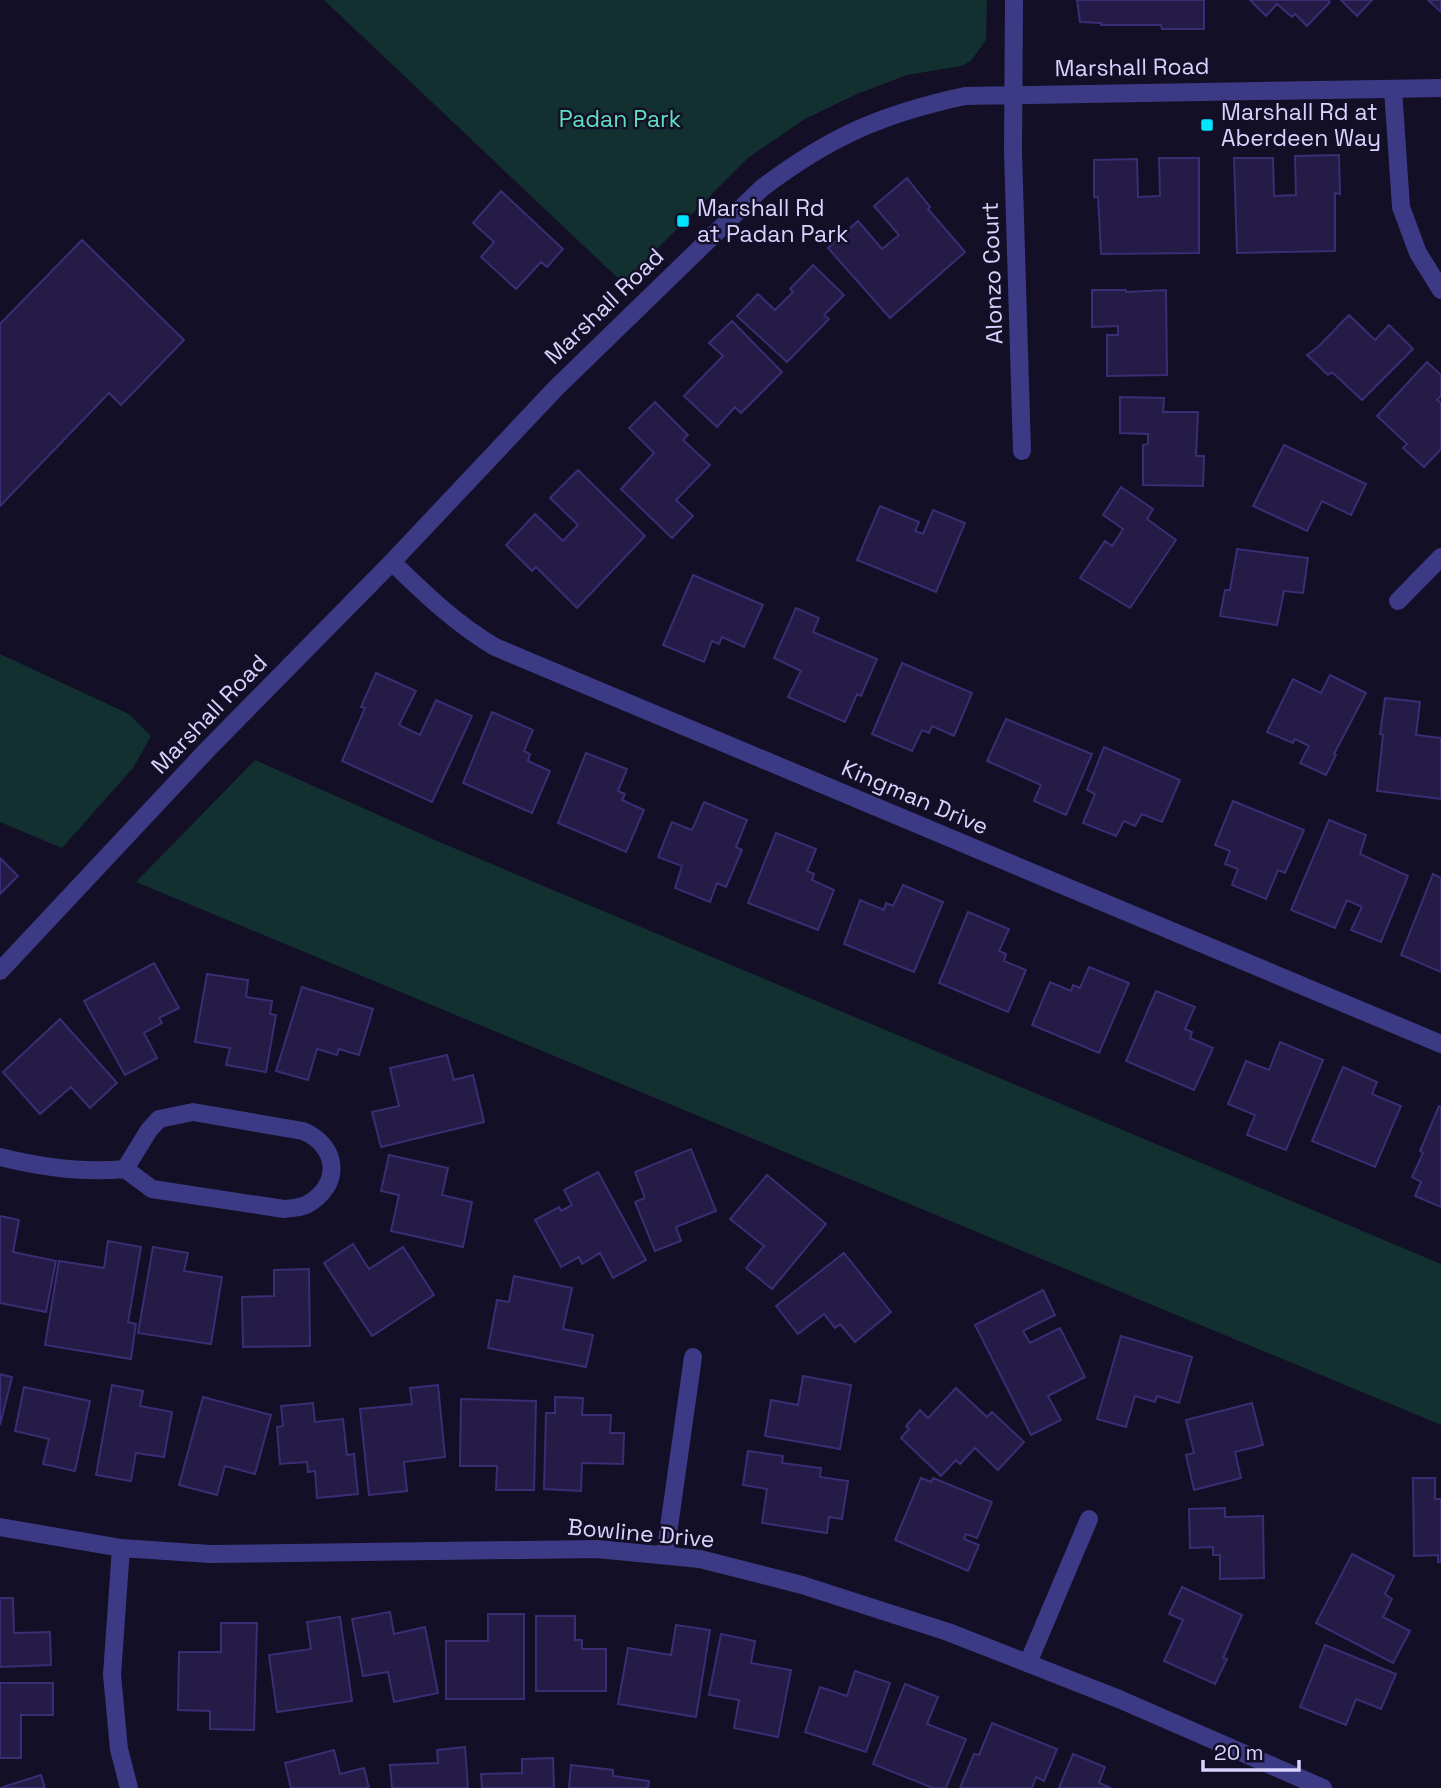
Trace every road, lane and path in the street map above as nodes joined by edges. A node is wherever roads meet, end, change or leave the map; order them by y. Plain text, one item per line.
1 (1014, 0) edge
2 (1441, 88) edge
3 (1393, 89) junction
4 (1015, 93) junction
5 (1441, 290) edge
6 (1023, 451) dead end
7 (1441, 558) edge
8 (392, 562) junction
9 (1398, 601) dead end
10 (0, 971) edge
11 (1441, 1044) edge
12 (0, 1157) edge
13 (125, 1168) junction
14 (693, 1357) dead end
15 (1089, 1519) dead end
16 (0, 1527) edge
17 (121, 1548) junction
18 (665, 1555) junction
19 (1028, 1663) junction
20 (129, 1788) edge
21 (1323, 1788) edge

1 - 4 street, Alonzo Court
2 - 3 street, Marshall Road
3 - 4 street, Marshall Road
3 - 5 street
4 - 6 street, Alonzo Court
4 - 8 street, Marshall Road
7 - 9 street
8 - 10 street, Marshall Road
8 - 11 street, Kingman Drive
12 - 13 street
13 - 13 street
14 - 18 street
15 - 19 street
16 - 17 street, Bowline Drive
17 - 18 street, Bowline Drive
17 - 20 street
18 - 19 street, Bowline Drive
19 - 21 street, Bowline Drive

